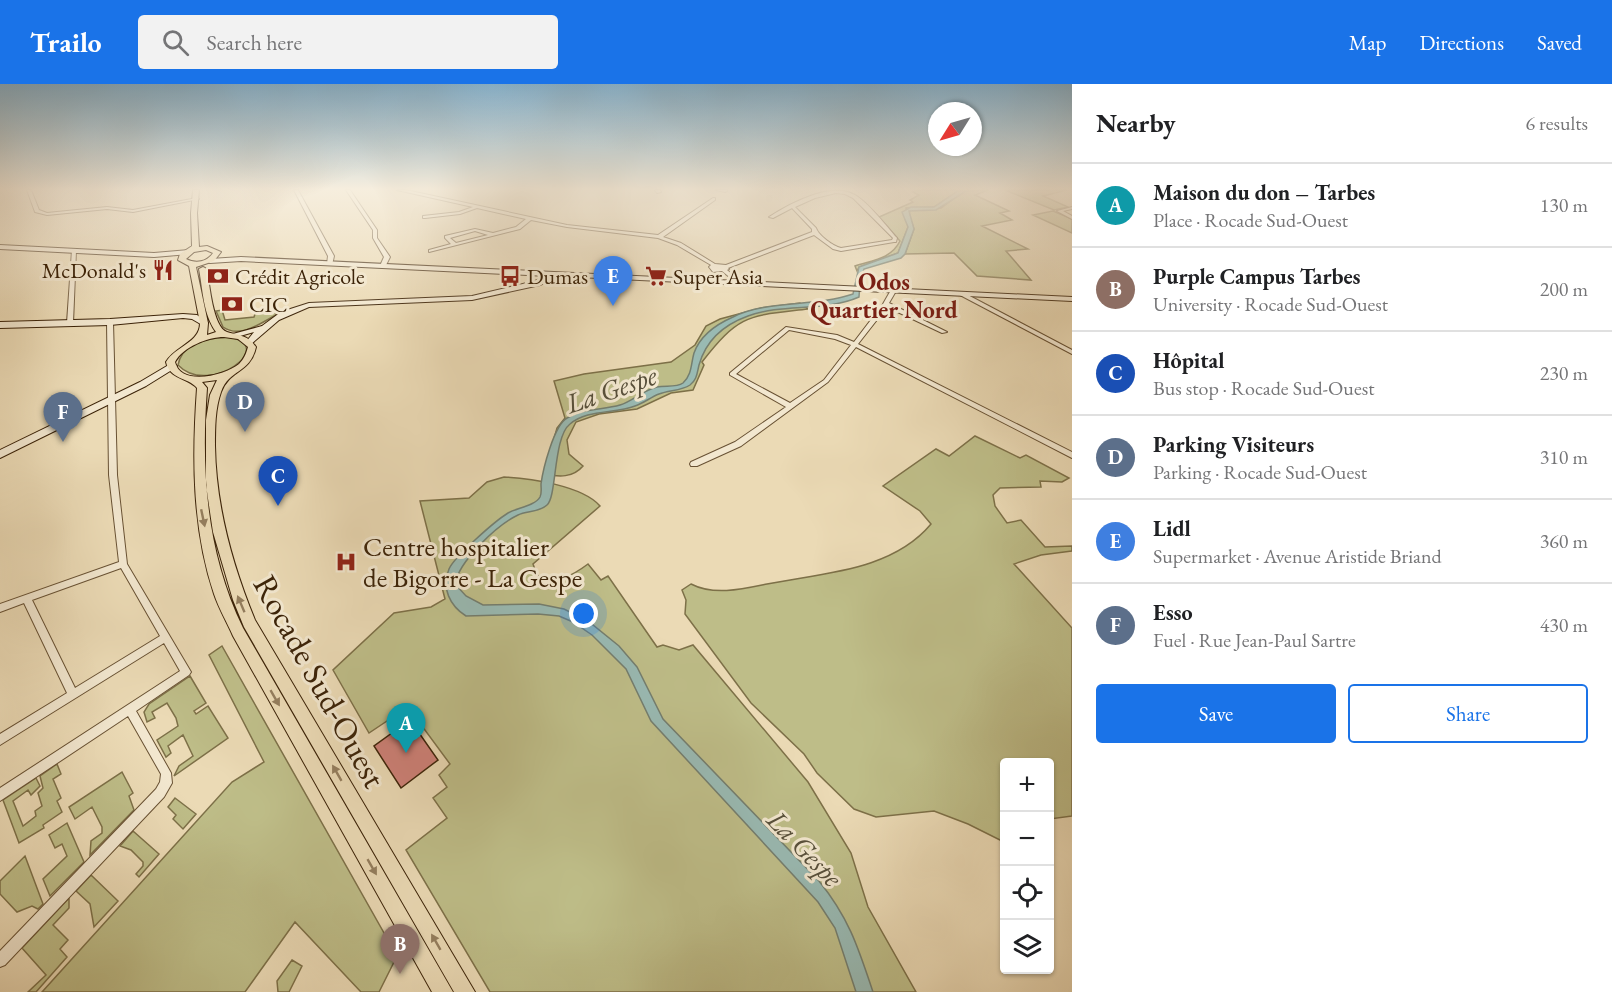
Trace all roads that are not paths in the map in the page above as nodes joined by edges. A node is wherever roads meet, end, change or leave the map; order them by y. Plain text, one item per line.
1 (195, 232) edge
2 (201, 232) edge
3 (318, 232) edge
4 (375, 232) edge
5 (466, 232) edge
6 (484, 232) edge
7 (502, 232) edge
8 (617, 232) edge
9 (665, 232) edge
10 (889, 232) edge
11 (815, 233) joint
12 (493, 235) junction
13 (659, 237) junction
14 (455, 245) junction
15 (0, 247) edge
16 (207, 248) junction
17 (74, 251) junction
18 (191, 251) junction
19 (431, 251) dead end
20 (218, 252) junction
21 (154, 255) junction
22 (240, 259) junction
23 (183, 261) junction
24 (208, 262) junction
25 (192, 264) junction
26 (330, 264) junction
27 (383, 266) junction
28 (716, 268) junction
29 (725, 269) junction
30 (557, 274) junction
31 (720, 282) junction
32 (738, 282) junction
33 (893, 291) junction
34 (962, 294) junction
35 (1072, 299) edge
36 (201, 302) junction
37 (886, 304) junction
38 (183, 316) junction
39 (110, 322) junction
40 (70, 323) junction
41 (204, 323) junction
42 (0, 325) edge
43 (265, 327) junction
44 (944, 332) dead end
45 (223, 334) junction
46 (233, 335) junction
47 (198, 340) junction
48 (250, 342) junction
49 (854, 344) junction
50 (1072, 352) edge
51 (172, 366) junction
52 (226, 374) junction
53 (179, 375) junction
54 (195, 379) junction
55 (143, 384) junction
56 (111, 399) junction
57 (790, 406) junction
58 (0, 454) edge
59 (1072, 455) edge
60 (694, 464) dead end
61 (123, 564) junction
62 (27, 598) junction
63 (0, 608) edge
64 (166, 637) junction
65 (73, 694) junction
66 (129, 709) junction
67 (0, 740) edge
68 (0, 795) edge
69 (0, 960) edge
70 (443, 992) edge
71 (465, 992) edge

1 - 18 main road
2 - 16 main road
3 - 26 street
4 - 27 street
5 - 14 street
6 - 12 street
7 - 12 street
8 - 13 street
9 - 13 street
10 - 11 street
11 - 29 street
12 - 14 street
13 - 28 street
14 - 19 street
15 - 17 main road
16 - 18 main road
16 - 20 main road
17 - 21 main road
17 - 40 street
18 - 21 main road
18 - 23 main road
20 - 22 main road
20 - 24 main road
21 - 23 main road
22 - 24 main road
22 - 26 main road
23 - 25 main road
24 - 25 main road
24 - 45 main road
25 - 36 main road
26 - 27 main road
27 - 30 main road
28 - 29 street
28 - 31 street
29 - 32 street
30 - 31 main road
30 - 43 main road
31 - 32 main road
32 - 33 main road
33 - 34 main road
33 - 37 street
34 - 35 main road
34 - 50 street
36 - 38 main road
36 - 41 main road
37 - 44 street
37 - 49 street
38 - 39 main road
38 - 41 main road
39 - 40 main road
39 - 56 street
40 - 42 main road
41 - 47 main road
43 - 46 main road
43 - 48 main road
45 - 46 main road
45 - 47 main road
46 - 48 main road
47 - 51 main road
48 - 52 main road
49 - 57 street
49 - 57 street
49 - 59 street
51 - 53 main road
51 - 55 main road
52 - 54 main road
71 -> 52 main road, Rocade Sud-Ouest
53 - 54 main road
53 - 55 main road
54 -> 70 main road, Rocade Sud-Ouest
55 - 56 main road
56 - 58 main road
56 - 61 street
57 - 60 street
61 - 62 street
61 - 64 street
62 - 63 street
62 - 65 street
64 - 65 street
64 - 66 street
65 - 67 street
66 - 68 street
66 - 69 street

